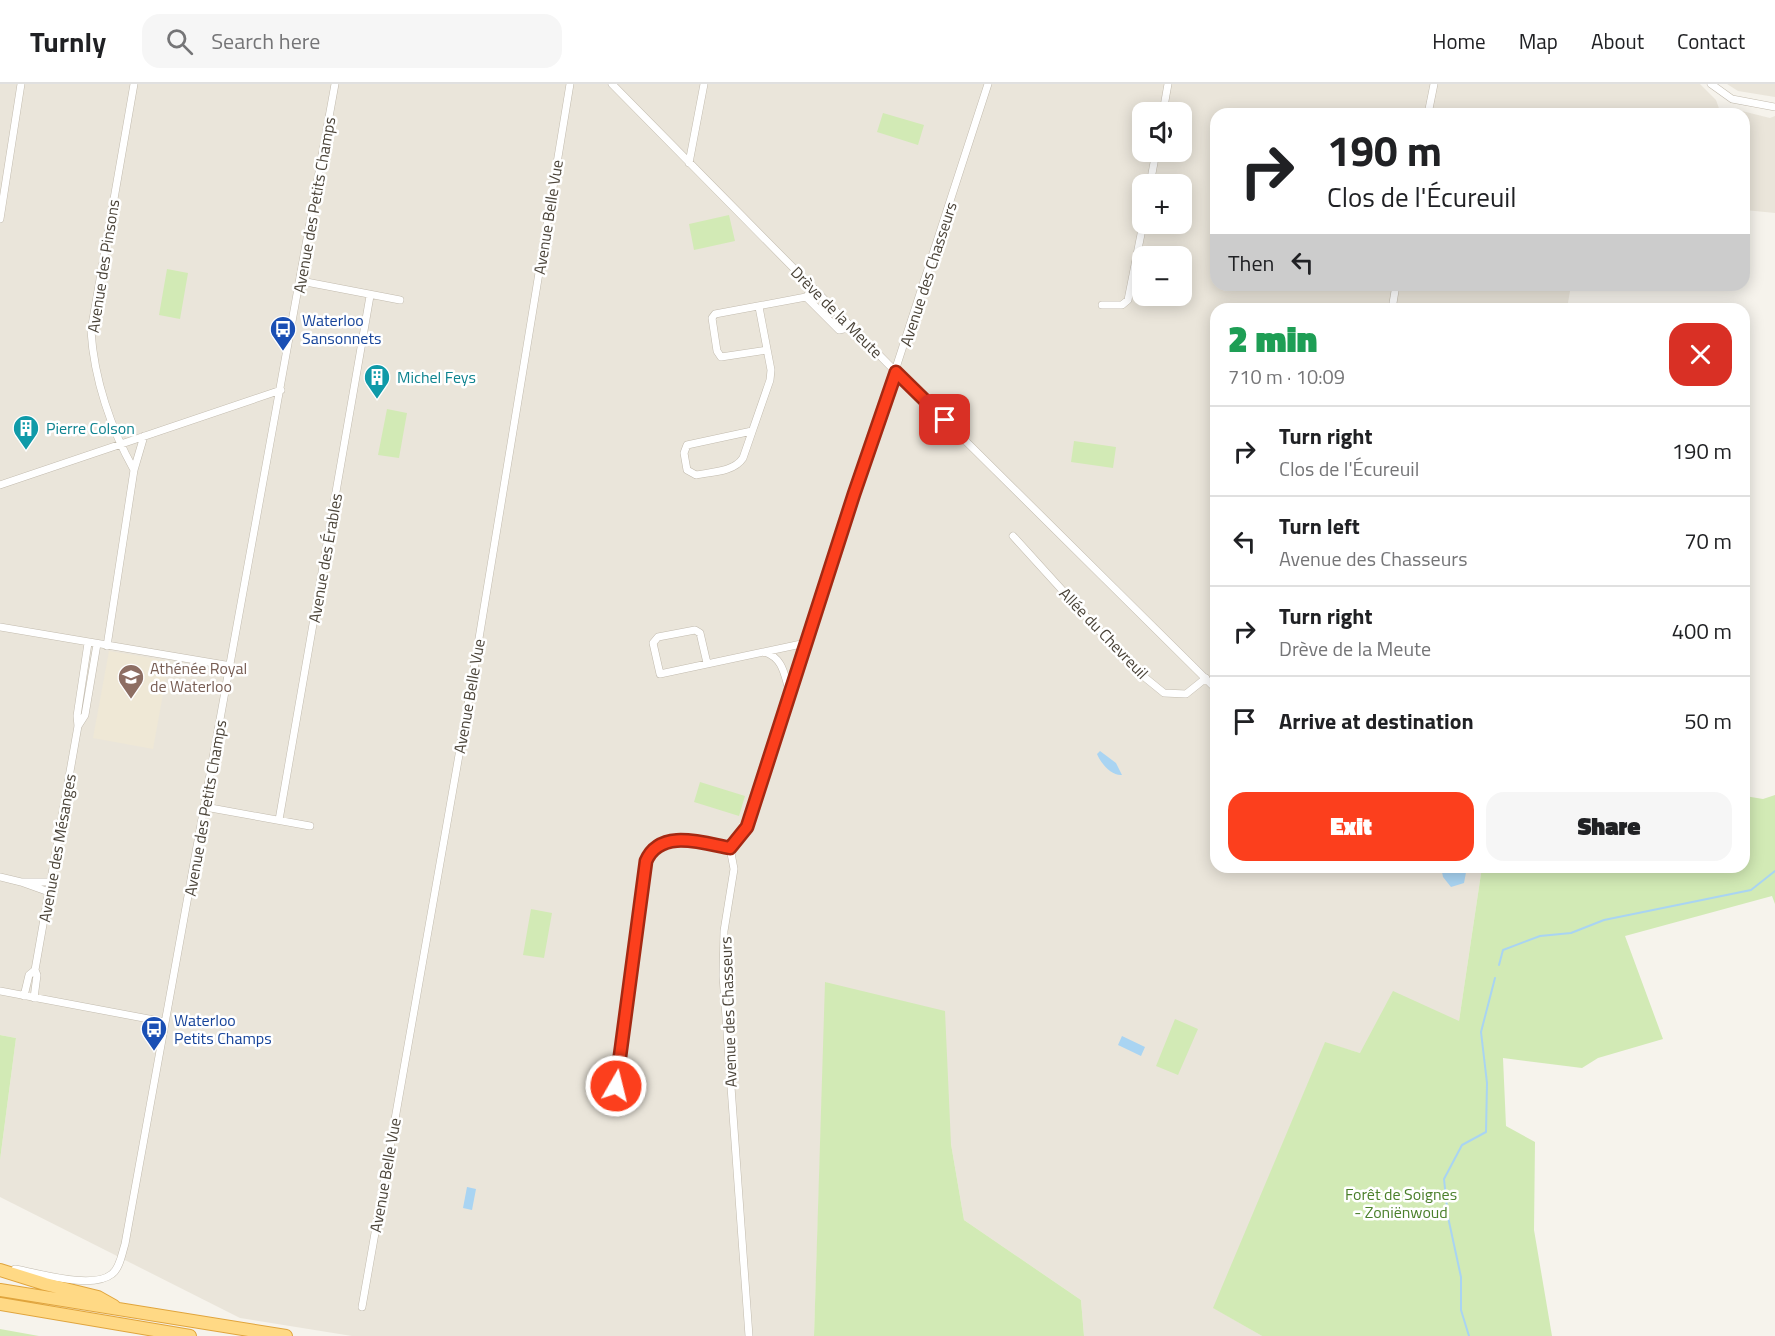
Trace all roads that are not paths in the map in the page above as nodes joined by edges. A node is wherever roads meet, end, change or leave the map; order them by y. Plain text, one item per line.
1 (21, 84) edge
2 (134, 84) edge
3 (335, 84) edge
4 (570, 84) edge
5 (612, 84) edge
6 (704, 84) edge
7 (988, 84) edge
8 (1168, 84) edge
9 (1434, 84) edge
10 (1711, 84) edge
11 (1165, 102) edge
12 (1775, 107) edge
13 (1429, 108) edge
14 (689, 163) junction
15 (0, 219) edge
16 (1141, 234) edge
17 (301, 281) junction
18 (813, 288) junction
19 (370, 296) junction
20 (806, 297) junction
21 (400, 300) dead end
22 (1102, 305) dead end
23 (759, 308) junction
24 (853, 327) junction
25 (767, 350) junction
26 (896, 372) junction
27 (281, 390) junction
28 (752, 431) junction
29 (144, 436) junction
30 (120, 444) junction
31 (134, 470) junction
32 (0, 485) edge
33 (1013, 536) dead end
34 (0, 627) edge
35 (88, 643) junction
36 (806, 643) junction
37 (97, 644) junction
38 (106, 646) junction
39 (765, 652) junction
40 (707, 663) junction
41 (231, 666) junction
42 (1206, 678) junction
43 (1210, 682) edge
44 (790, 693) junction
45 (78, 726) junction
46 (206, 807) junction
47 (279, 820) junction
48 (310, 826) dead end
49 (730, 848) junction
50 (0, 878) edge
51 (21, 882) junction
52 (50, 882) junction
53 (49, 892) junction
54 (35, 970) junction
55 (0, 991) edge
56 (24, 996) junction
57 (34, 998) junction
58 (165, 1022) junction
59 (623, 1107) dead end
60 (0, 1269) edge
61 (0, 1290) edge
62 (0, 1304) edge
63 (362, 1307) dead end
64 (117, 1309) junction
65 (190, 1336) edge
66 (286, 1336) edge
67 (749, 1336) edge

1 - 15 street
2 - 30 street, Avenue des Pinsons
3 - 17 street, Avenue des Petits Champs
4 - 63 street, Avenue Belle Vue
5 - 14 street, Drève de la Meute
6 - 14 street
7 - 26 street, Avenue des Chasseurs
8 - 11 street
9 - 13 street
10 - 12 street
14 - 18 street, Drève de la Meute
16 - 22 street
17 - 19 street
17 - 27 street, Avenue des Petits Champs
18 - 20 street
18 - 24 street, Drève de la Meute
19 - 21 street
19 - 47 street, Avenue des Érables
20 - 23 street
20 - 24 street
23 - 25 street
23 - 25 street
24 - 26 street, Drève de la Meute
25 - 28 street
26 - 36 street, Avenue des Chasseurs
26 - 42 street, Drève de la Meute
27 - 29 street
27 - 41 street, Avenue des Petits Champs
28 - 28 street
29 - 30 street
29 - 31 street
30 - 31 street
30 - 32 street
31 - 38 street
33 - 42 street, Allée du Chevreuil
34 - 35 street
35 - 37 street
35 - 45 street, Avenue des Mésanges
36 - 39 street
36 - 44 street, Avenue des Chasseurs
37 - 38 street
37 - 45 street, Avenue des Mésanges
38 - 41 street
39 - 40 street
39 - 44 street
40 - 40 street
41 - 46 street, Avenue des Petits Champs
42 - 43 street, Drève de la Meute
44 - 49 street, Avenue des Chasseurs
45 - 52 street, Avenue des Mésanges
46 - 47 street
46 - 58 street, Avenue des Petits Champs
47 - 48 street
49 - 59 street
49 - 67 street, Avenue des Chasseurs
50 - 51 street
51 - 52 street
51 - 53 street
52 - 53 street, Avenue des Mésanges
53 - 54 street, Avenue des Mésanges
54 - 56 street, Avenue des Mésanges
54 - 57 street, Avenue des Mésanges
55 - 56 street
56 - 57 street
57 - 58 street
58 - 60 street, Avenue des Petits Champs
60 - 64 highway
61 - 64 highway
62 - 65 highway
64 - 66 highway

